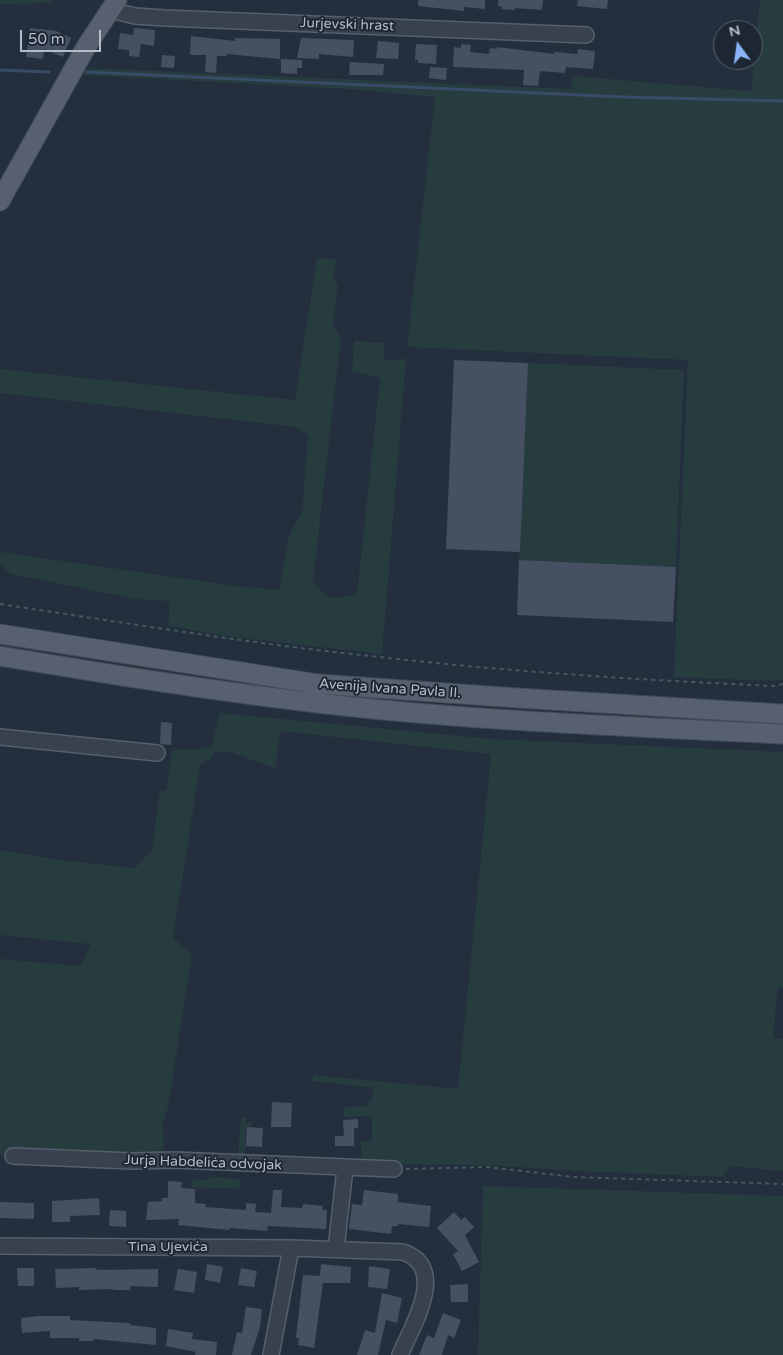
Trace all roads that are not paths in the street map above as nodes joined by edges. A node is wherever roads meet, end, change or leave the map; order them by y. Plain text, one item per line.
1 (113, 5) edge
2 (586, 34) dead end
3 (0, 201) edge
4 (0, 634) edge
5 (0, 656) edge
6 (783, 714) edge
7 (783, 734) edge
8 (0, 737) edge
9 (157, 753) dead end
10 (13, 1156) dead end
11 (345, 1168) junction
12 (394, 1169) road end
13 (0, 1246) edge
14 (291, 1248) junction
15 (336, 1249) junction
16 (271, 1355) edge
17 (400, 1355) edge

1 - 2 street, Jurjevski hrast
1 - 3 main road
4 - 6 main road, Avenija Ivana Pavla II.
5 - 7 main road, Avenija Ivana Pavla II.
8 - 9 street
10 - 11 street, Jurja Habdelića odvojak
11 - 12 street, Jurja Habdelića odvojak
11 - 15 street
13 - 14 street, Tina Ujevića
14 - 15 street, Tina Ujevića
14 - 16 street
15 - 17 street, Tina Ujevića

